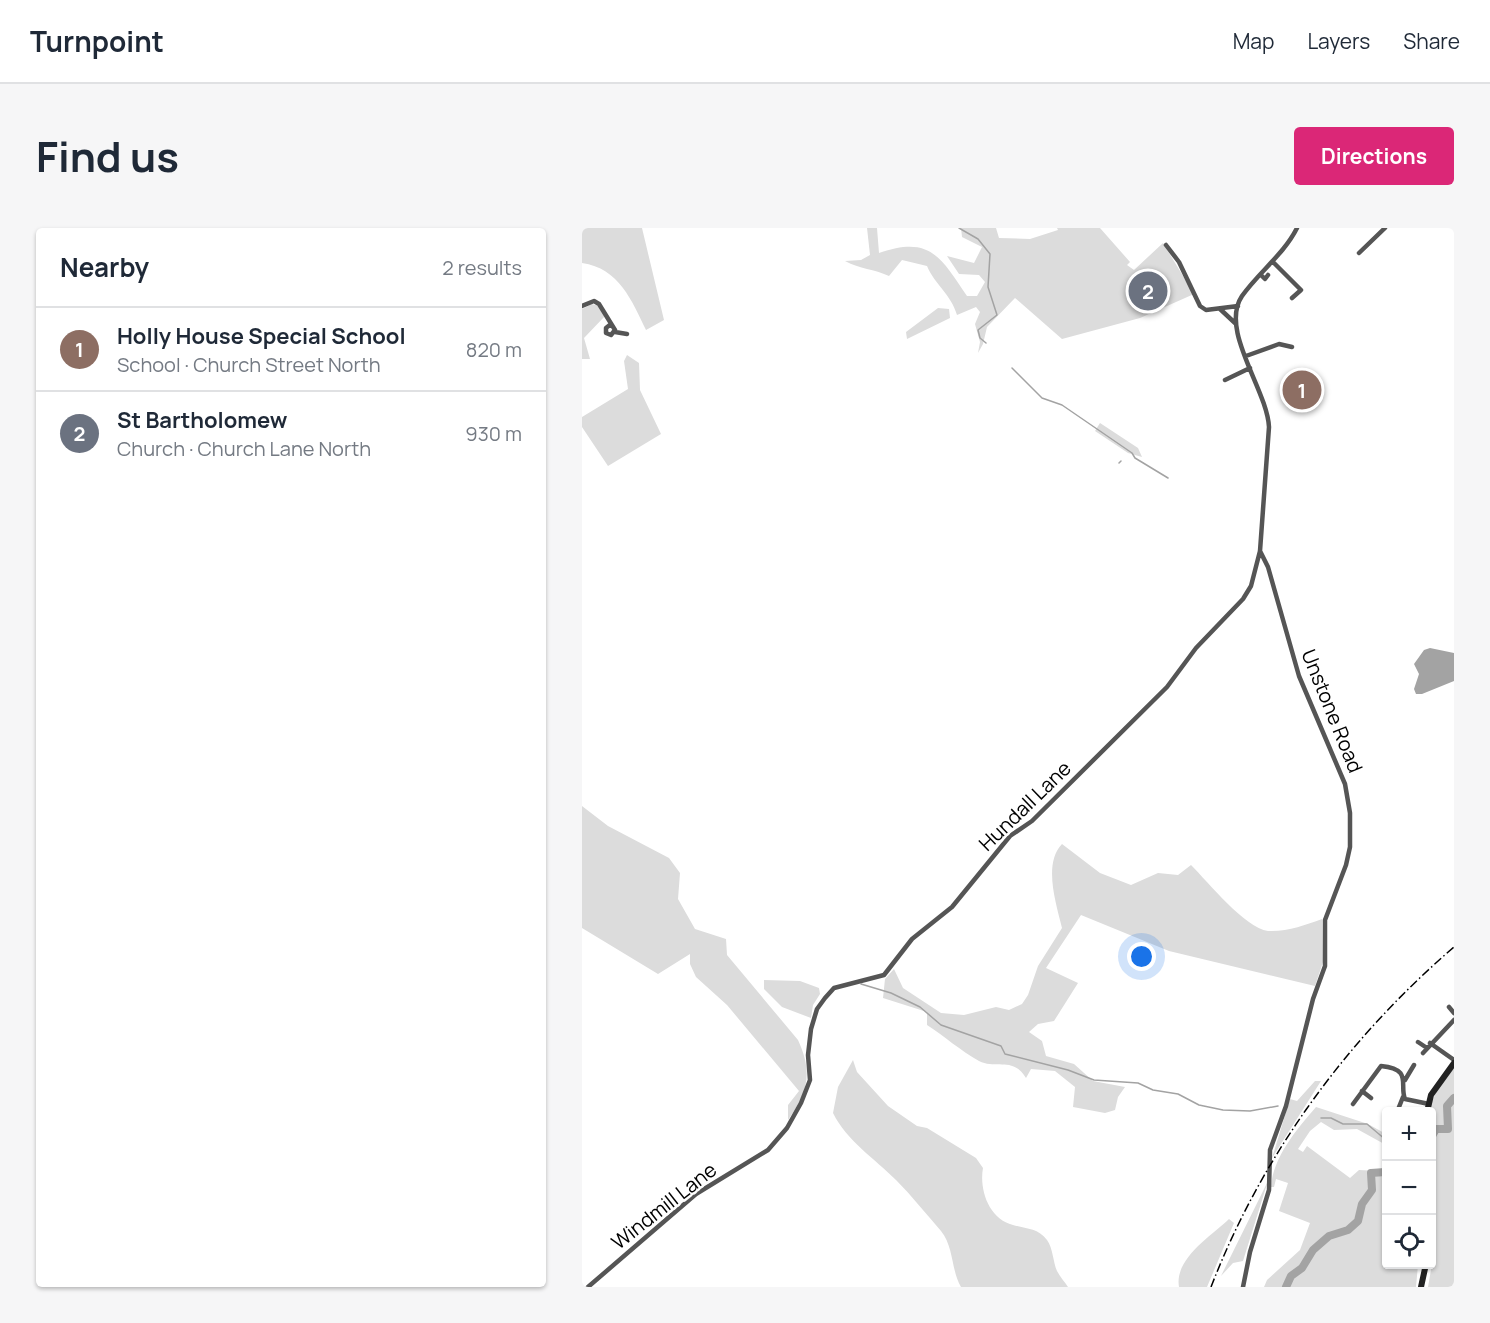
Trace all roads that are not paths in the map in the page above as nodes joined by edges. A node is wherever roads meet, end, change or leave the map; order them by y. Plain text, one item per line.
1 (1298, 228) edge
2 (1385, 228) edge
3 (1166, 245) dead end
4 (1359, 253) dead end
5 (1273, 261) junction
6 (1261, 275) junction
7 (1268, 275) dead end
8 (1292, 298) dead end
9 (582, 306) edge
10 (1238, 306) junction
11 (1220, 309) junction
12 (1235, 323) junction
13 (611, 324) junction
14 (615, 332) junction
15 (627, 334) dead end
16 (1292, 347) dead end
17 (1246, 356) junction
18 (1250, 368) junction
19 (1225, 380) dead end
20 (1260, 551) junction
21 (1449, 1007) dead end
22 (1454, 1013) edge
23 (1454, 1020) edge
24 (1418, 1042) dead end
25 (1429, 1046) junction
26 (1423, 1053) dead end
27 (1454, 1062) edge
28 (1413, 1065) dead end
29 (1405, 1080) junction
30 (1362, 1091) junction
31 (1403, 1097) junction
32 (1371, 1098) dead end
33 (1353, 1104) dead end
34 (1429, 1104) junction
35 (1399, 1107) edge
36 (1428, 1107) edge
37 (787, 1128) joint
38 (1425, 1269) edge
39 (588, 1287) edge
40 (1243, 1287) edge
41 (1421, 1287) edge

1 - 5 street
2 - 4 street
3 - 11 street
5 - 6 street
5 - 8 street
6 - 7 street
6 - 10 street
9 - 13 street
10 - 11 street
10 - 12 street
11 - 12 street
12 - 17 street, Hundall Lane
13 - 14 street
13 - 14 street
14 - 15 street
16 - 17 street
17 - 18 street, Hundall Lane
18 - 19 street
18 - 20 street, Hundall Lane
20 - 37 street, Hundall Lane
20 - 40 street, Unstone Road
21 - 22 street
23 - 25 street
24 - 25 street
25 - 26 street
25 - 27 street
27 - 34 main road
28 - 29 street
29 - 30 street
29 - 31 street
30 - 32 street
30 - 33 street
31 - 34 street
31 - 35 street
34 - 36 main road
37 - 39 street, Windmill Lane
38 - 41 main road

